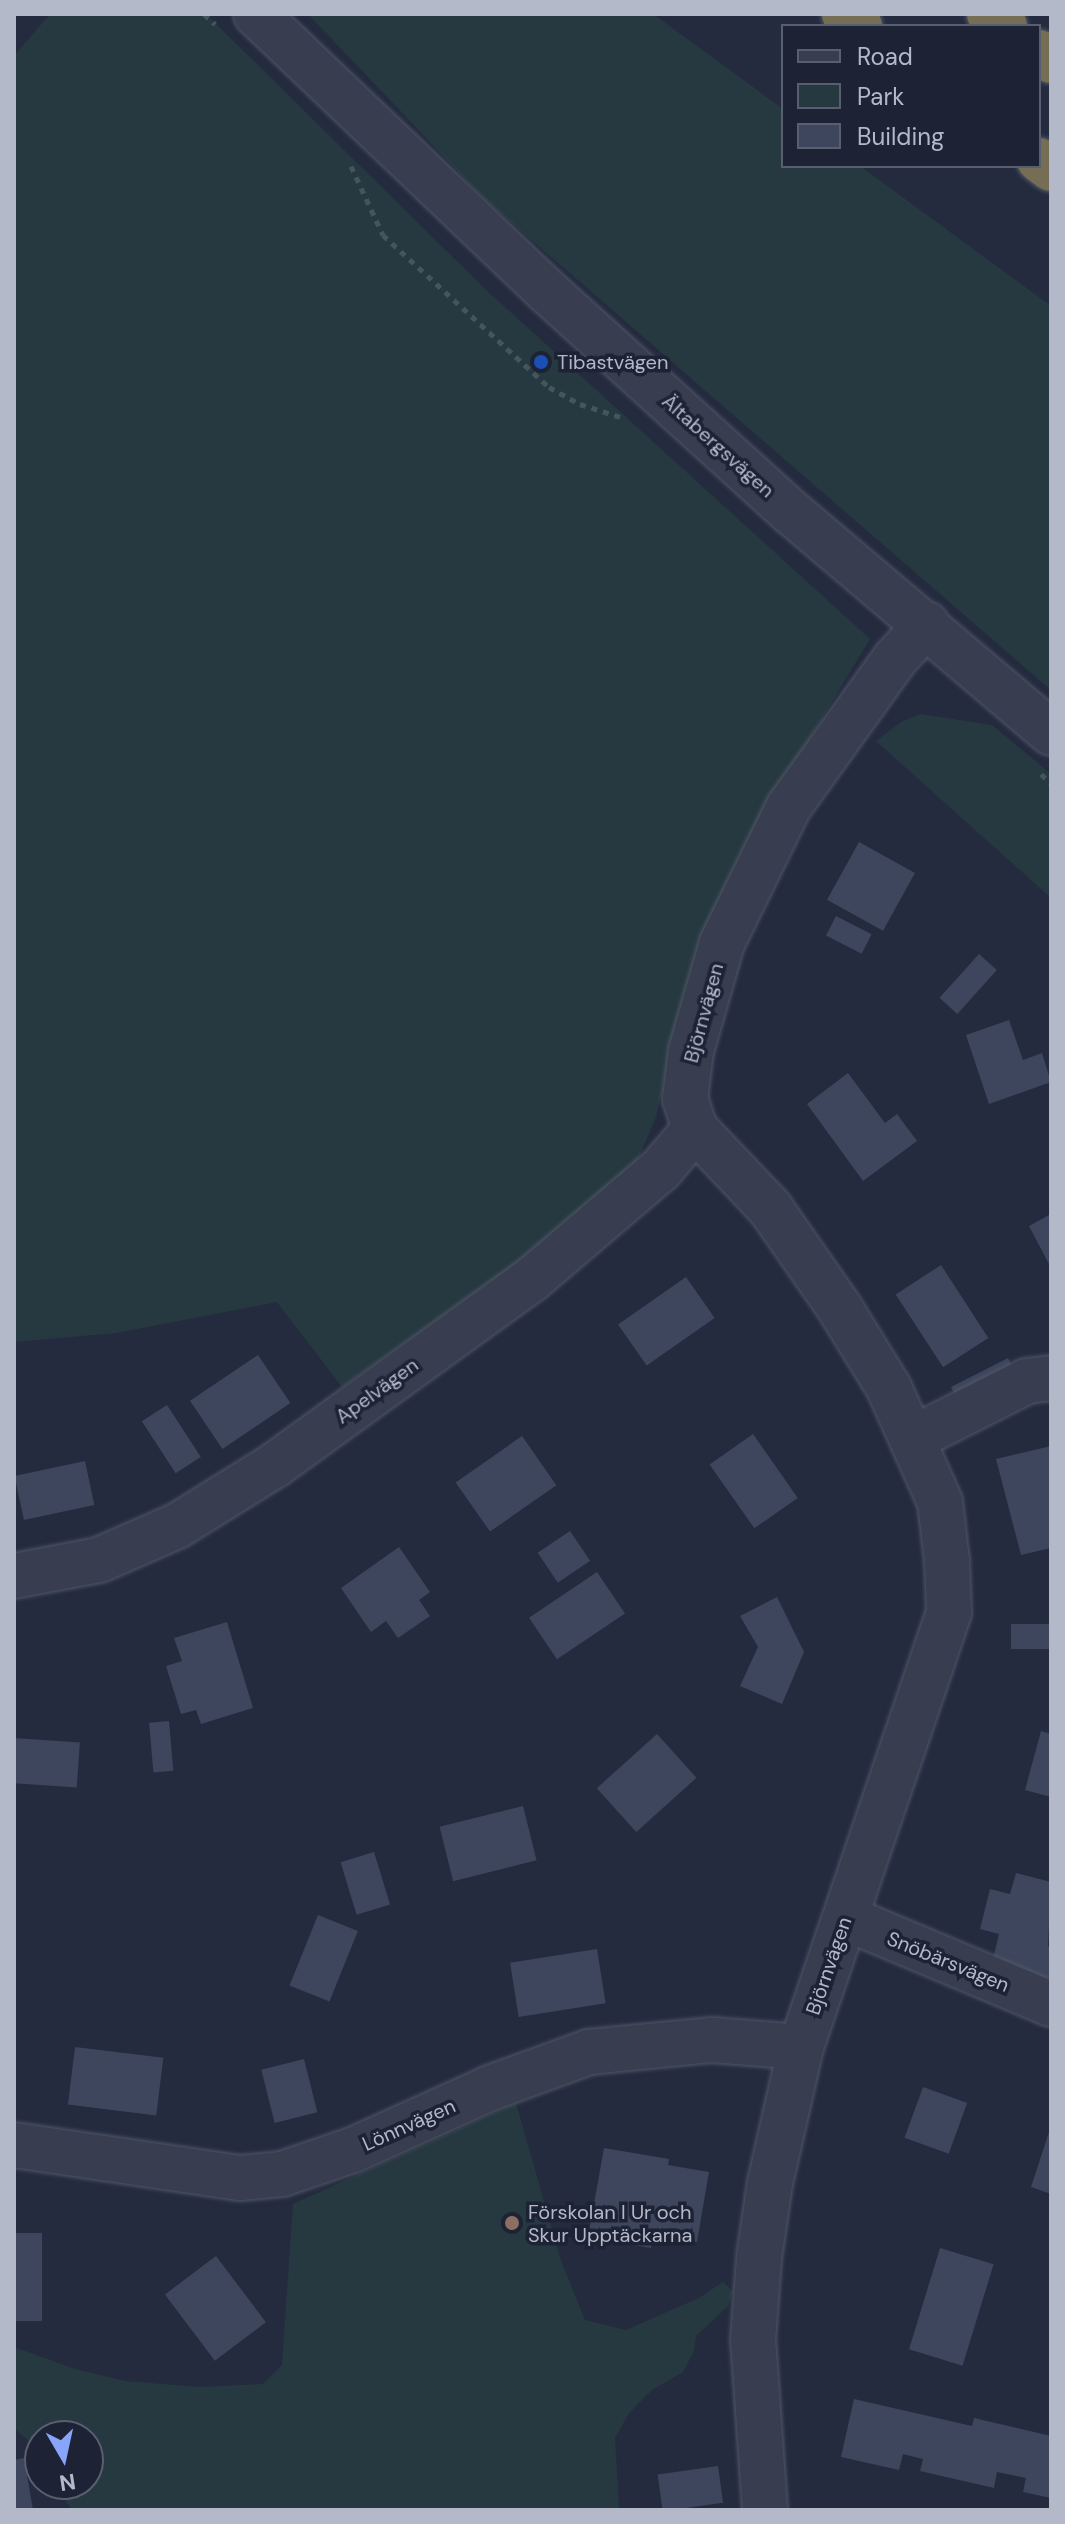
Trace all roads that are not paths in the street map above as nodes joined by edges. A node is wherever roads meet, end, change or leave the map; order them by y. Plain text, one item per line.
1 (256, 14) edge
2 (927, 624) junction
3 (1051, 733) edge
4 (695, 1129) junction
5 (1051, 1378) edge
6 (912, 1439) junction
7 (14, 1576) edge
8 (846, 1918) junction
9 (1051, 2004) edge
10 (801, 2047) junction
11 (14, 2145) edge
12 (765, 2510) edge

1 - 2 street, Ältabergsvägen
2 - 3 street, Ältabergsvägen
2 - 4 street, Björnvägen
4 - 6 street, Björnvägen
4 - 7 street, Apelvägen
5 - 6 street
6 - 8 street, Björnvägen
8 - 9 street, Snöbärsvägen
8 - 10 street, Björnvägen
10 - 11 street, Lönnvägen
10 - 12 street, Björnvägen

